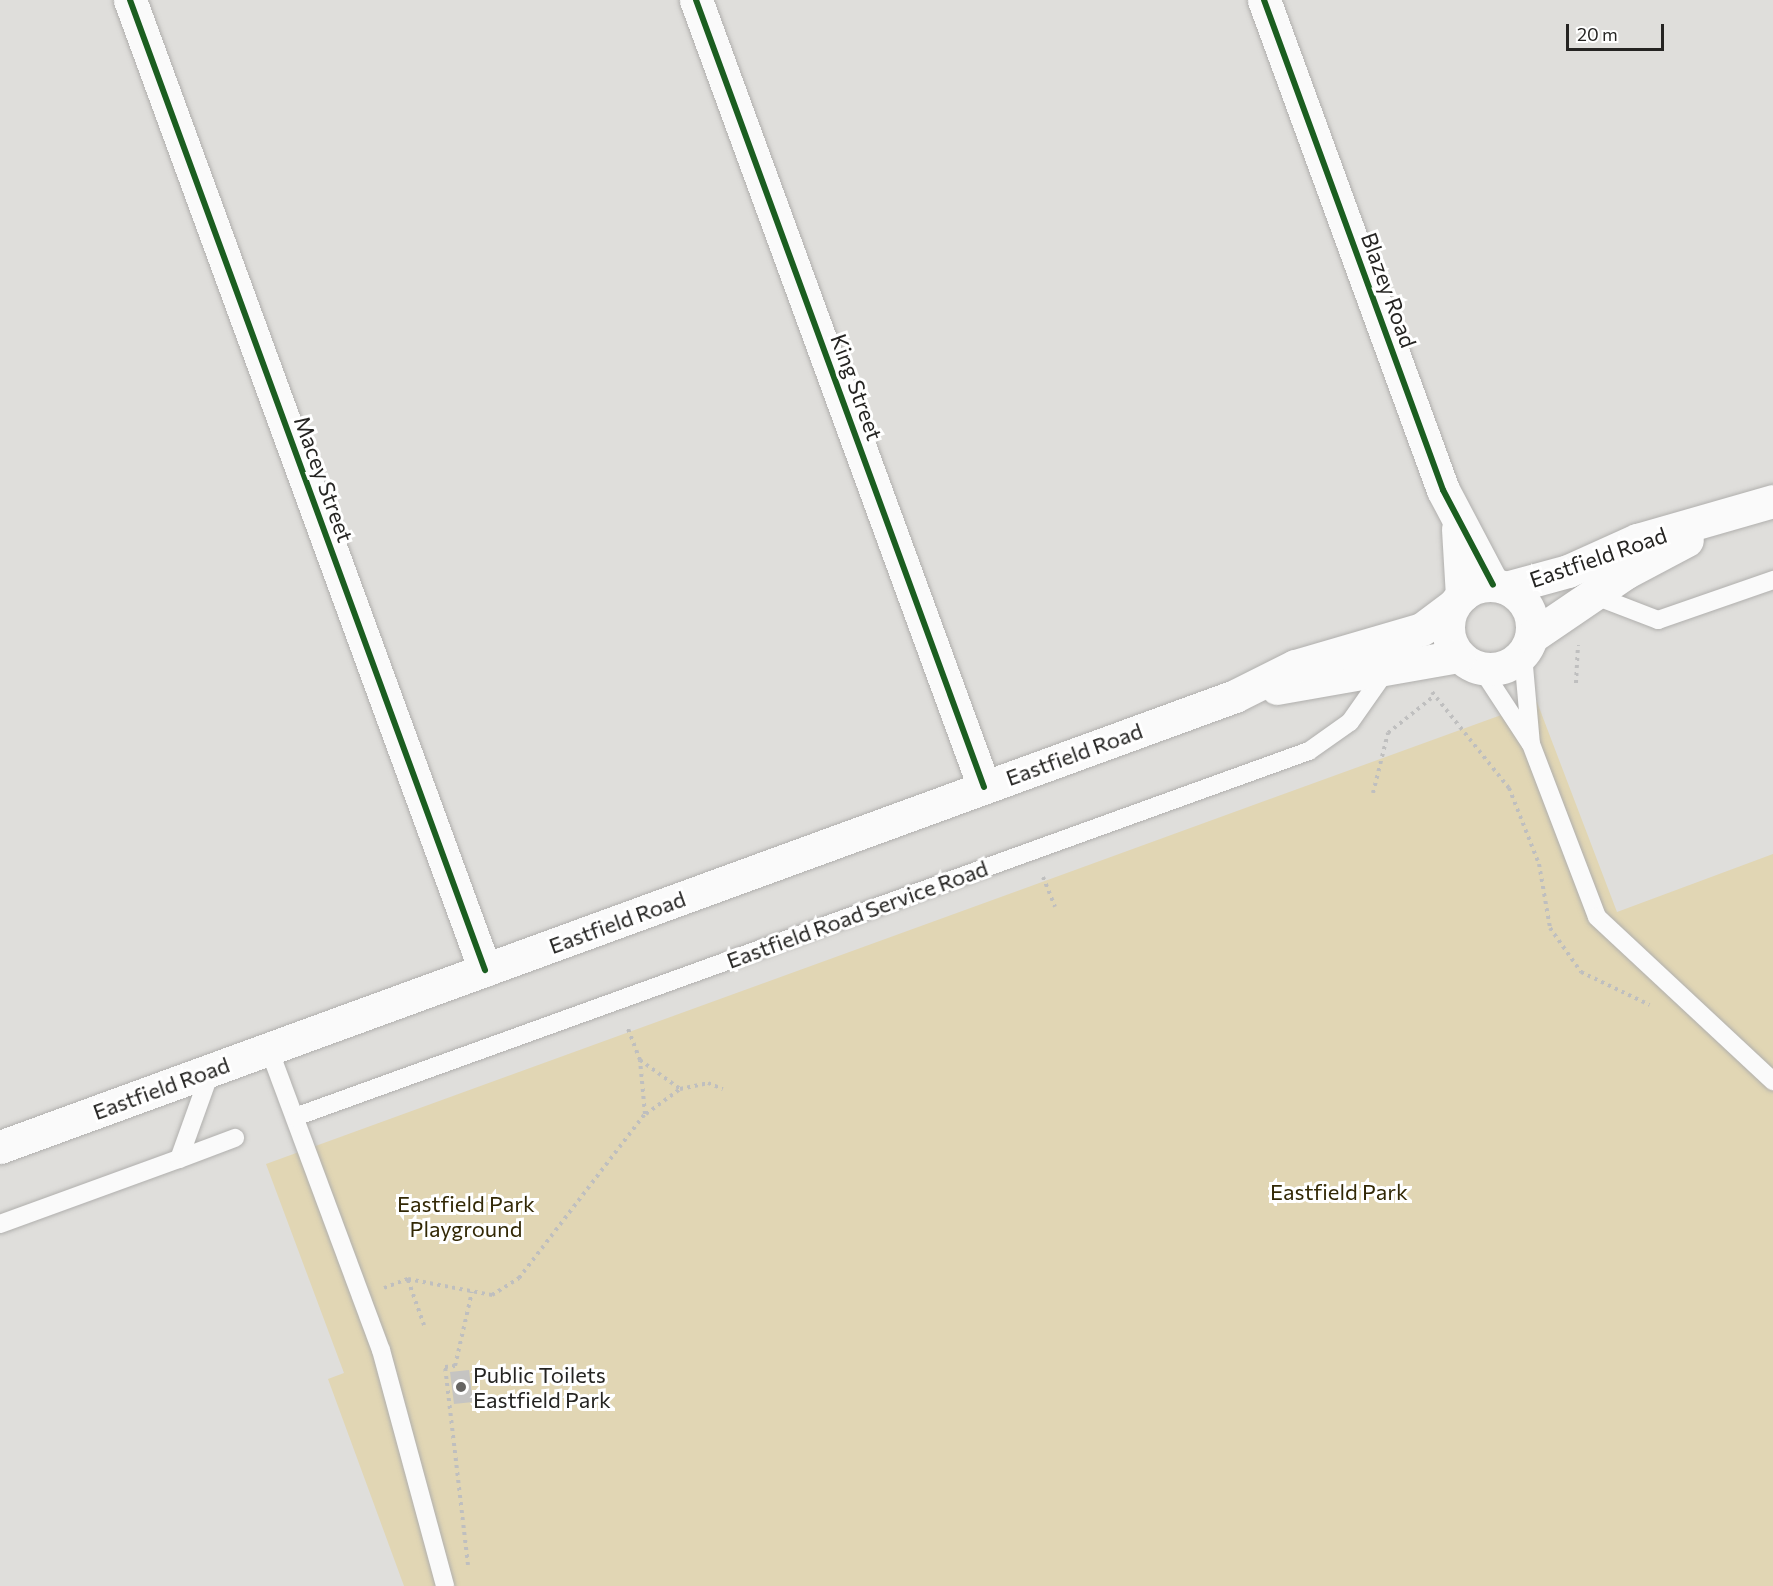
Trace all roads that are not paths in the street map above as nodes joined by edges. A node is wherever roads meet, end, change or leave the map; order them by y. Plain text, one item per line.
1 (130, 0) edge
2 (696, 0) edge
3 (1264, 0) edge
4 (1773, 501) edge
5 (1725, 519) junction
6 (1458, 528) junction
7 (1773, 580) edge
8 (1500, 586) junction
9 (1593, 595) junction
10 (1458, 601) junction
11 (1527, 646) junction
12 (1470, 662) junction
13 (1388, 668) junction
14 (1235, 696) junction
15 (1531, 744) junction
16 (984, 787) junction
17 (485, 970) junction
18 (269, 1049) junction
19 (211, 1070) junction
20 (1773, 1081) edge
21 (295, 1117) junction
22 (235, 1138) dead end
23 (0, 1147) edge
24 (179, 1159) junction
25 (0, 1224) edge
26 (446, 1586) edge

1 - 17 street, Macey Street
2 - 16 street, King Street
3 - 6 street, Blazey Road
4 - 5 street, Eastfield Road
5 - 8 street, Eastfield Road
5 - 9 street, Eastfield Road
6 - 8 street, Blazey Road
6 - 10 street, Blazey Road
7 - 9 lane
8 - 10 street
8 - 11 street
9 - 11 street, Eastfield Road
10 - 12 street
10 - 14 street, Eastfield Road
11 - 12 street
11 - 15 lane
12 - 13 street, Eastfield Road
12 - 15 lane
13 - 14 street, Eastfield Road
13 - 21 lane, Eastfield Road Service Road
14 - 16 street, Eastfield Road
15 - 20 lane
16 - 17 street, Eastfield Road
17 - 18 street, Eastfield Road
18 - 19 street, Eastfield Road
18 - 21 lane
19 - 23 street, Eastfield Road
19 - 24 lane
21 - 26 lane
22 - 24 lane
24 - 25 lane

